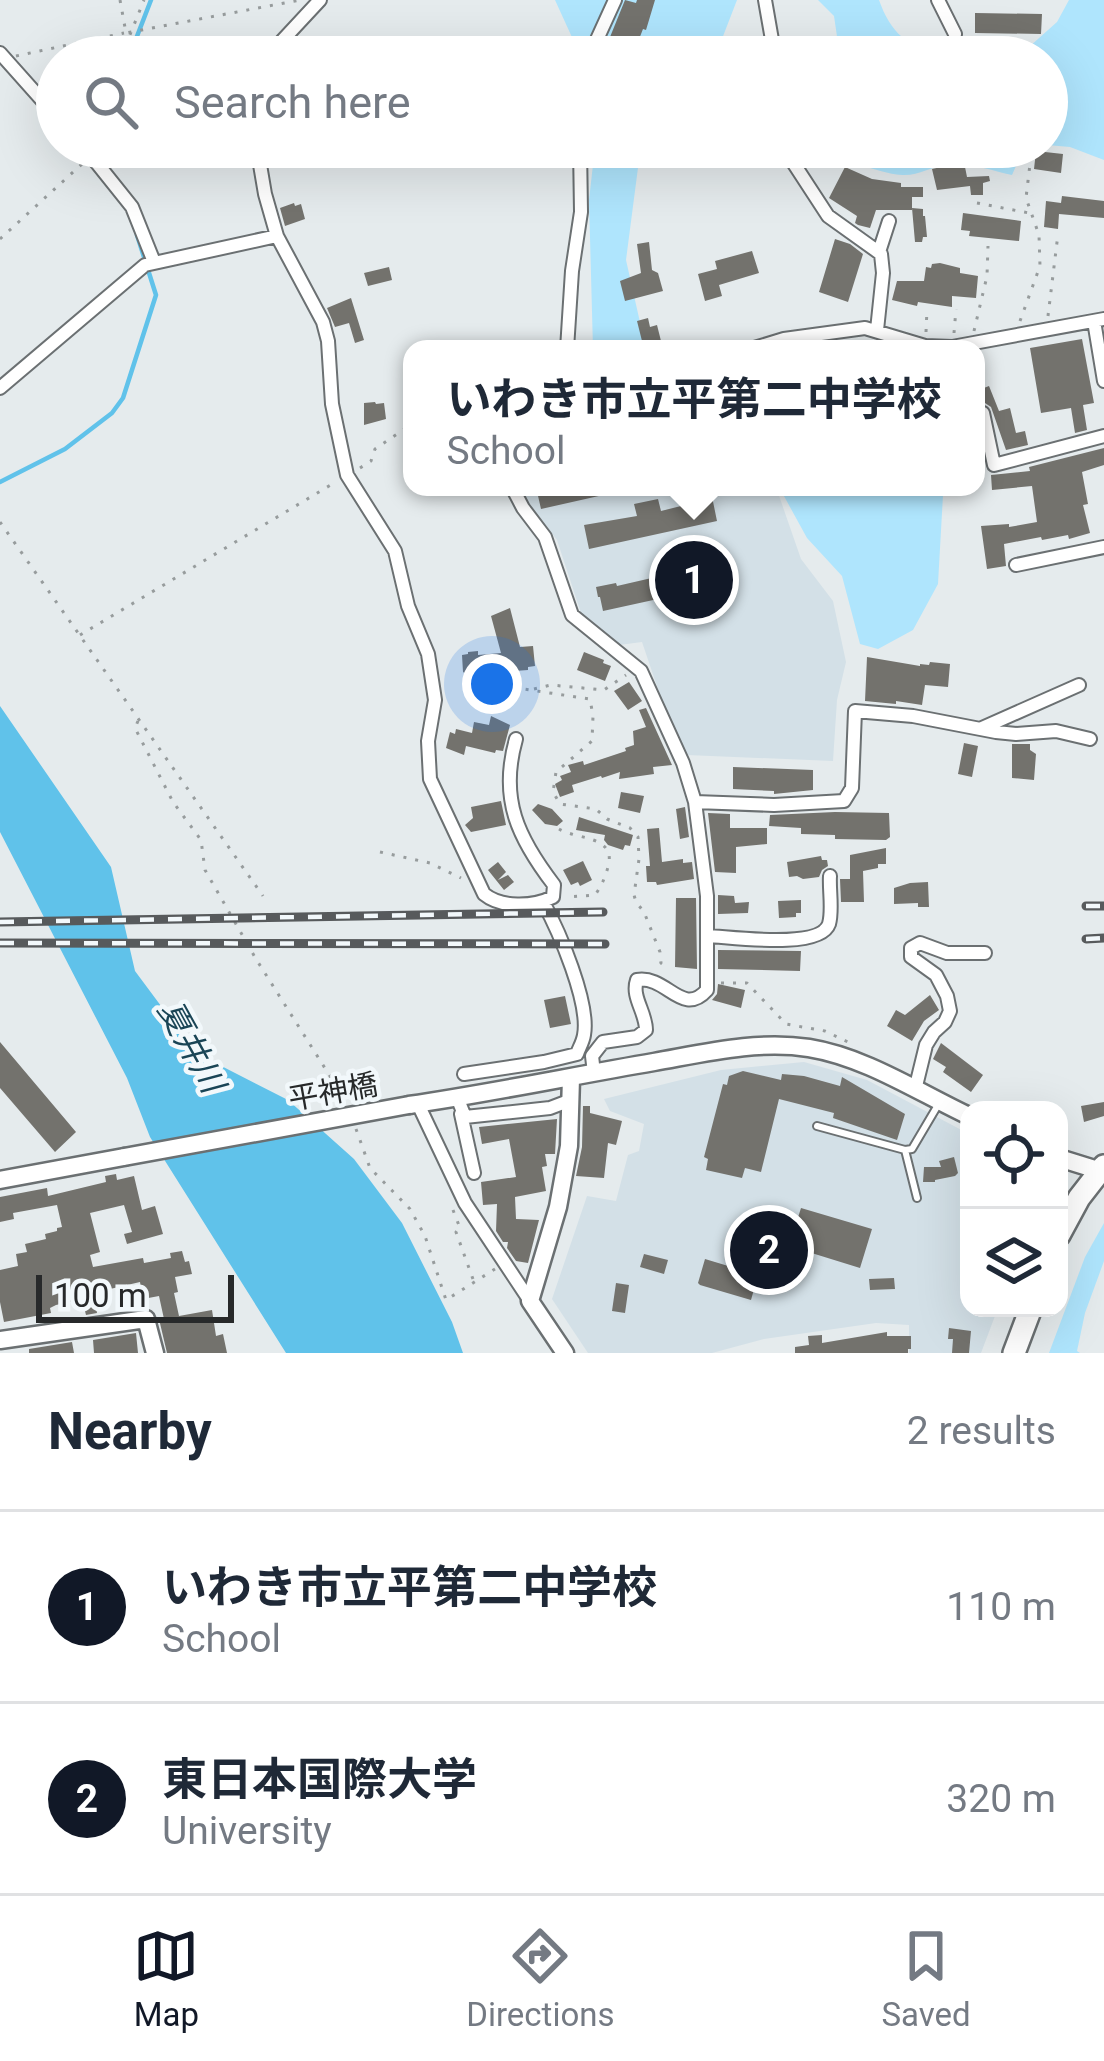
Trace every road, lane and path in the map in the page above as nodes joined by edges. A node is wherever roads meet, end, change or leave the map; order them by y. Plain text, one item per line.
1 (120, 0) edge
2 (143, 0) edge
3 (300, 0) edge
4 (320, 0) edge
5 (615, 0) edge
6 (765, 0) edge
7 (938, 0) edge
8 (133, 31) junction
9 (955, 34) dead end
10 (106, 36) edge
11 (131, 36) edge
12 (287, 36) edge
13 (600, 36) edge
14 (771, 36) edge
15 (36, 49) edge
16 (2, 55) edge
17 (36, 93) edge
18 (70, 168) edge
19 (97, 168) edge
20 (261, 168) edge
21 (580, 168) edge
22 (797, 168) edge
23 (1030, 168) edge
24 (977, 203) dead end
25 (1031, 213) junction
26 (889, 221) dead end
27 (1058, 234) dead end
28 (277, 236) junction
29 (0, 238) edge
30 (988, 246) dead end
31 (879, 252) junction
32 (150, 263) junction
33 (927, 309) dead end
34 (956, 309) dead end
35 (1099, 320) edge
36 (877, 330) junction
37 (1047, 330) junction
38 (1020, 335) junction
39 (568, 340) edge
40 (781, 340) edge
41 (907, 340) edge
42 (925, 340) edge
43 (953, 340) edge
44 (974, 340) edge
45 (985, 342) edge
46 (1104, 382) edge
47 (0, 388) edge
48 (985, 422) edge
49 (403, 430) edge
50 (1104, 436) edge
51 (347, 473) junction
52 (517, 496) edge
53 (0, 522) edge
54 (1104, 547) edge
55 (1016, 566) dead end
56 (78, 636) junction
57 (636, 667) junction
58 (490, 685) dead end
59 (1079, 685) dead end
60 (533, 690) junction
61 (138, 721) junction
62 (981, 728) junction
63 (515, 739) dead end
64 (1090, 739) dead end
65 (695, 802) junction
66 (559, 830) dead end
67 (380, 852) dead end
68 (830, 876) dead end
69 (478, 887) junction
70 (263, 896) dead end
71 (548, 899) junction
72 (708, 936) junction
73 (985, 953) dead end
74 (644, 978) junction
75 (708, 984) junction
76 (853, 1050) dead end
77 (544, 1062) junction
78 (594, 1073) junction
79 (464, 1074) dead end
80 (571, 1078) junction
81 (547, 1082) junction
82 (915, 1090) junction
83 (571, 1100) junction
84 (940, 1102) junction
85 (414, 1105) junction
86 (459, 1105) junction
87 (960, 1112) edge
88 (817, 1126) dead end
89 (905, 1150) junction
90 (1068, 1161) edge
91 (1102, 1170) edge
92 (474, 1173) dead end
93 (0, 1180) edge
94 (917, 1198) dead end
95 (452, 1207) dead end
96 (1068, 1218) edge
97 (505, 1263) junction
98 (474, 1282) junction
99 (530, 1301) junction
100 (1028, 1317) edge
101 (0, 1340) edge
102 (155, 1353) edge
103 (566, 1353) edge
104 (1014, 1353) edge

1 - 8 path
2 - 8 path
3 - 8 path
4 - 12 street
5 - 13 street
6 - 14 street
7 - 9 street
8 - 10 path
8 - 11 path
15 - 16 path
16 - 17 street
18 - 29 path
19 - 32 street
20 - 28 street
21 - 39 street
22 - 31 street
23 - 25 path
24 - 25 path
25 - 38 path
26 - 31 street
27 - 37 path
28 - 32 street
28 - 51 street
30 - 44 path
31 - 36 street
32 - 47 street
33 - 42 path
34 - 43 path
35 - 37 street
35 - 46 street
36 - 40 street
36 - 41 street
37 - 38 street
38 - 45 street
48 - 50 street
49 - 51 path
51 - 56 path
51 - 69 street
52 - 57 street
53 - 56 path
54 - 55 street
56 - 61 path
57 - 60 path
57 - 65 street
58 - 60 path
59 - 62 street
60 - 74 path
61 - 70 path
61 - 98 path
62 - 64 street
62 - 65 street
63 - 71 street
65 - 72 street
66 - 71 path
67 - 69 path
68 - 72 street
69 - 71 street
71 - 77 street
72 - 75 street
73 - 82 street
74 - 75 street
74 - 78 street
75 - 76 path
77 - 79 street
77 - 81 street
78 - 80 street, 平神橋
78 - 82 street, 平神橋
80 - 81 street, 平神橋
80 - 83 street
81 - 86 street, 平神橋
82 - 84 street, 平神橋
83 - 86 street
83 - 99 street
84 - 87 street, 平神橋
84 - 89 lane
85 - 86 street, 平神橋
85 - 93 street, 平神橋, bridge
85 - 97 street
86 - 92 street
88 - 89 lane
89 - 94 lane
90 - 91 street
91 - 96 highway
95 - 98 path
97 - 98 path
97 - 99 street
99 - 103 street
100 - 104 highway
101 - 102 street

